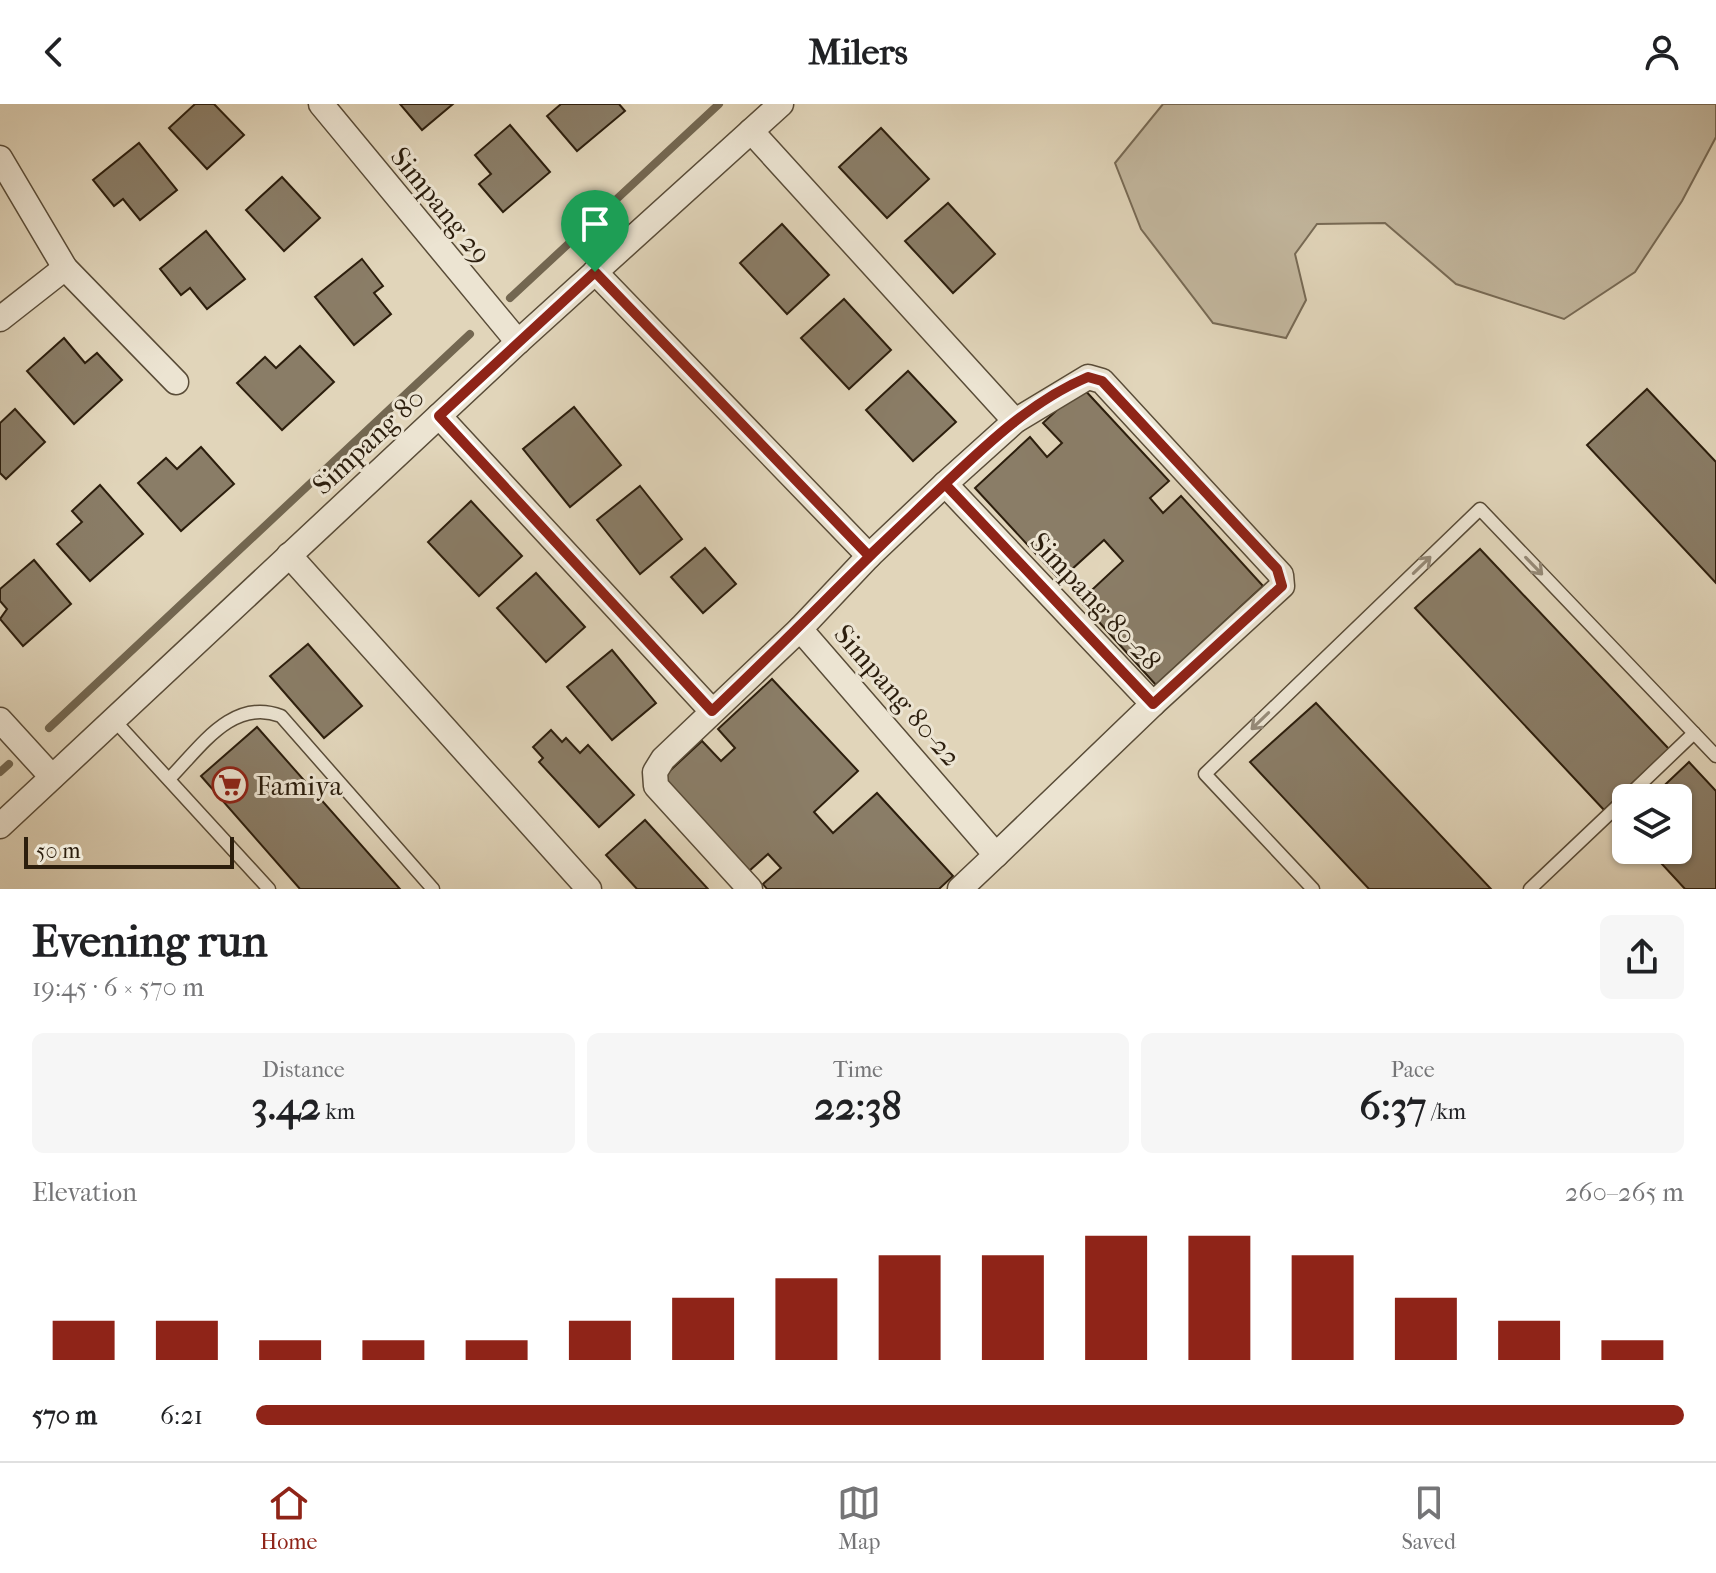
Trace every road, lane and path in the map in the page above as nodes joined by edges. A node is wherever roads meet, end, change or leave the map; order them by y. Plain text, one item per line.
1 (321, 104) edge
2 (781, 104) edge
3 (751, 131) junction
4 (0, 158) edge
5 (65, 268) junction
6 (595, 272) junction
7 (0, 319) edge
8 (518, 342) junction
9 (176, 382) dead end
10 (439, 416) junction
11 (1015, 421) junction
12 (945, 484) junction
13 (289, 555) junction
14 (869, 556) junction
15 (800, 629) junction
16 (1153, 704) junction
17 (712, 711) junction
18 (0, 720) edge
19 (114, 720) junction
20 (1694, 733) junction
21 (1716, 756) edge
22 (52, 777) junction
23 (169, 779) junction
24 (1641, 784) edge
25 (1612, 811) edge
26 (0, 826) edge
27 (996, 855) junction
28 (269, 889) edge
29 (433, 889) edge
30 (589, 889) edge
31 (750, 889) edge
32 (960, 889) edge
33 (1313, 889) edge
34 (1530, 889) edge

1 - 8 street, Simpang 29
2 - 3 street, Simpang 80
3 - 6 street, Simpang 80
3 - 11 street
4 - 5 street
5 - 7 street
5 - 9 street
6 - 8 street, Simpang 80
6 - 14 street
8 - 10 street, Simpang 80
10 - 13 street, Simpang 80
10 - 17 street
11 - 12 street, Simpang 80-28
11 - 16 street, Simpang 80-28
12 - 14 street
12 - 16 street, Simpang 80-28
13 - 19 street, Simpang 80
13 - 30 street
14 - 15 street
15 - 17 street, Simpang 80-22
15 - 27 street, Simpang 80-22
16 - 27 street
17 - 31 street, Simpang 80-22
18 - 22 street
19 - 22 street, Simpang 80
19 - 23 lane
20 - 21 lane
20 - 24 lane
20 - 33 lane
22 - 26 street, Simpang 80
23 - 28 lane
23 - 29 lane
25 - 34 lane
27 - 32 street

